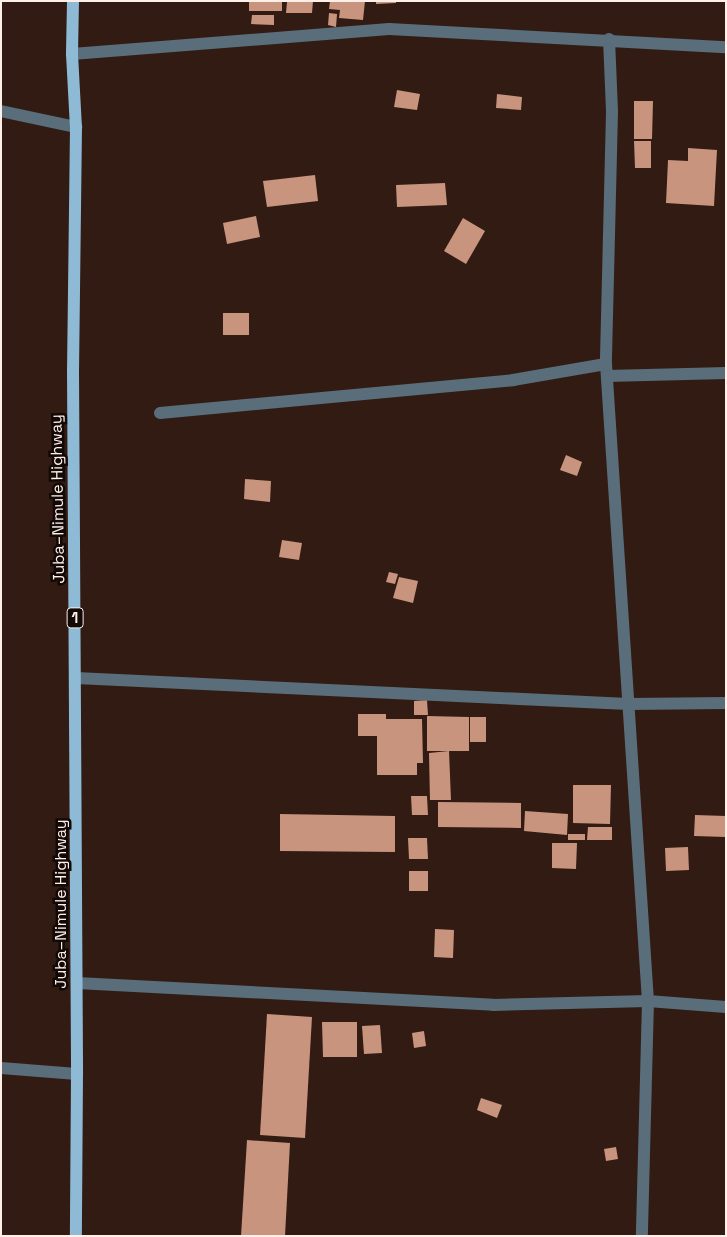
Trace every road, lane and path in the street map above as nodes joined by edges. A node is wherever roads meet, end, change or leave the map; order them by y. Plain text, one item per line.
1 (73, 1) edge
2 (609, 39) junction
3 (726, 47) edge
4 (72, 54) junction
5 (1, 111) edge
6 (76, 128) junction
7 (606, 370) junction
8 (726, 372) edge
9 (160, 412) dead end
10 (76, 678) junction
11 (726, 703) edge
12 (628, 704) junction
13 (77, 983) junction
14 (648, 1001) junction
15 (726, 1007) edge
16 (1, 1068) edge
17 (77, 1074) junction
18 (76, 1236) edge
19 (642, 1236) edge

1 - 4 main road, Juba–Nimule Highway / 1
2 - 3 street
2 - 4 street
2 - 7 street
4 - 6 main road, Juba–Nimule Highway / 1
5 - 6 street
6 - 10 main road, Juba–Nimule Highway / 1
7 - 8 street
7 - 9 street
7 - 12 street
10 - 12 street
10 - 13 main road, Juba–Nimule Highway / 1
11 - 12 street
12 - 14 street
13 - 14 street
13 - 17 main road, Juba–Nimule Highway / 1
14 - 15 street
14 - 19 street
16 - 17 street
17 - 18 main road, Juba–Nimule Highway / 1

